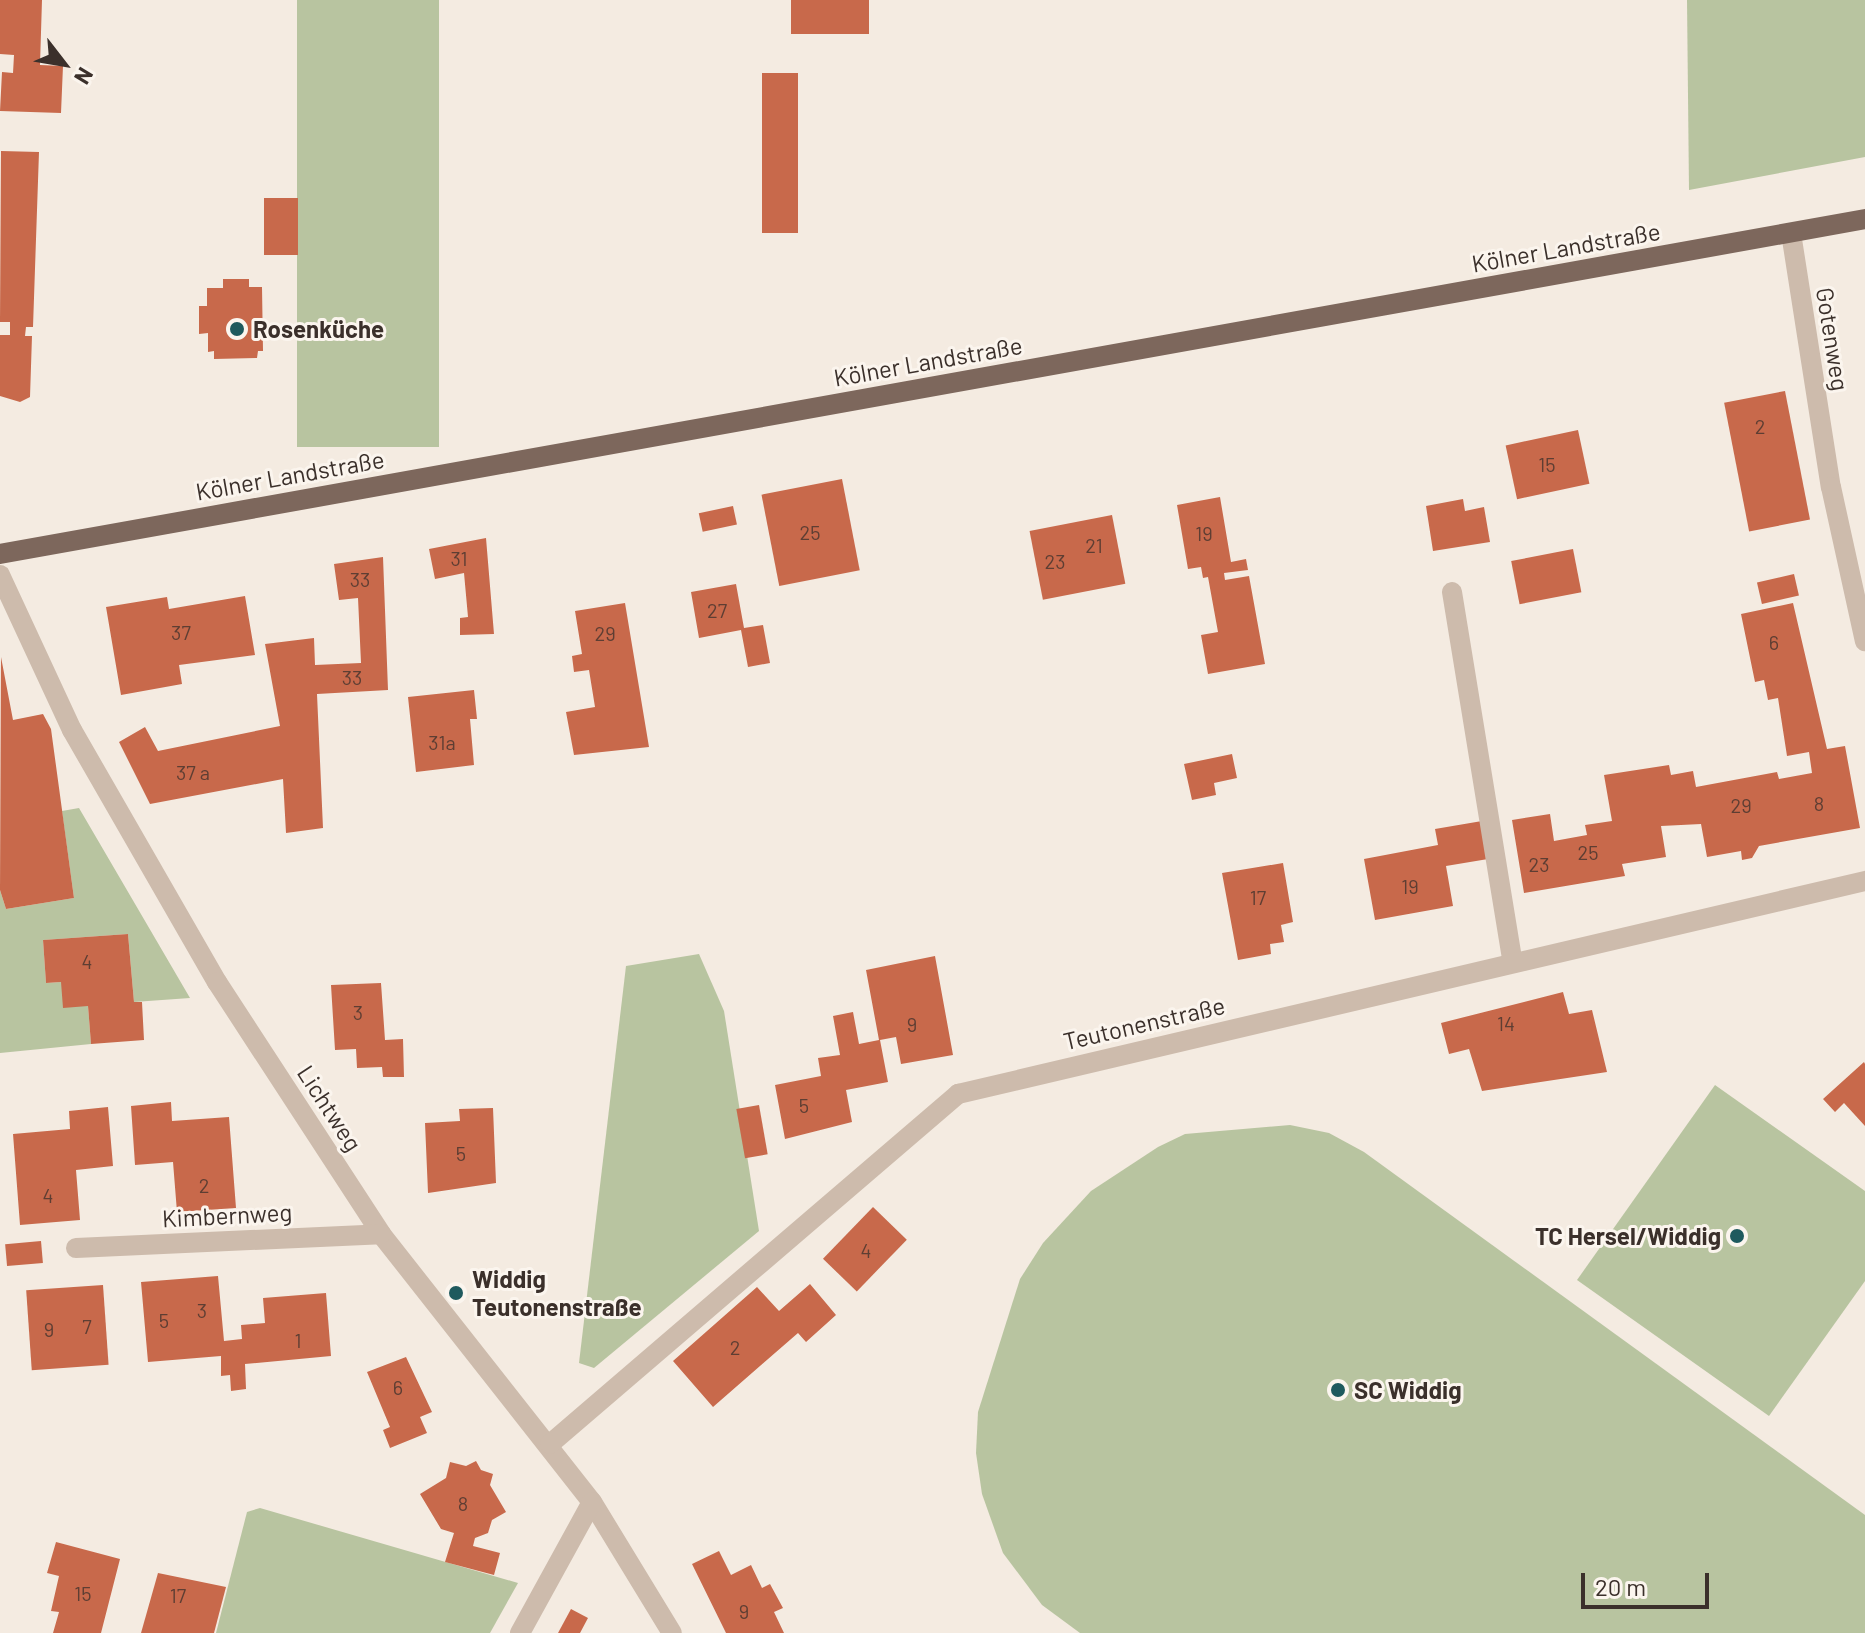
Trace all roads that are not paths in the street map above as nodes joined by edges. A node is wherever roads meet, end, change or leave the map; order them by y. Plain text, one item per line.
1 (1865, 219) edge
2 (1791, 233) junction
3 (0, 554) edge
4 (0, 575) edge
5 (1452, 592) dead end
6 (1865, 641) edge
7 (1865, 881) edge
8 (1513, 963) junction
9 (381, 1234) junction
10 (76, 1248) dead end
11 (550, 1444) junction
12 (592, 1502) junction
13 (520, 1633) edge
14 (672, 1633) edge

1 - 2 main road, Kölner Landstraße
2 - 3 main road, Kölner Landstraße
2 - 6 street, Gotenweg
4 - 9 street, Lichtweg
5 - 8 street
7 - 8 street, Teutonenstraße
8 - 11 street, Teutonenstraße
9 - 10 street, Kimbernweg
9 - 11 street, Lichtweg
11 - 12 street, Lichtweg
12 - 13 street
12 - 14 street, Lichtweg

